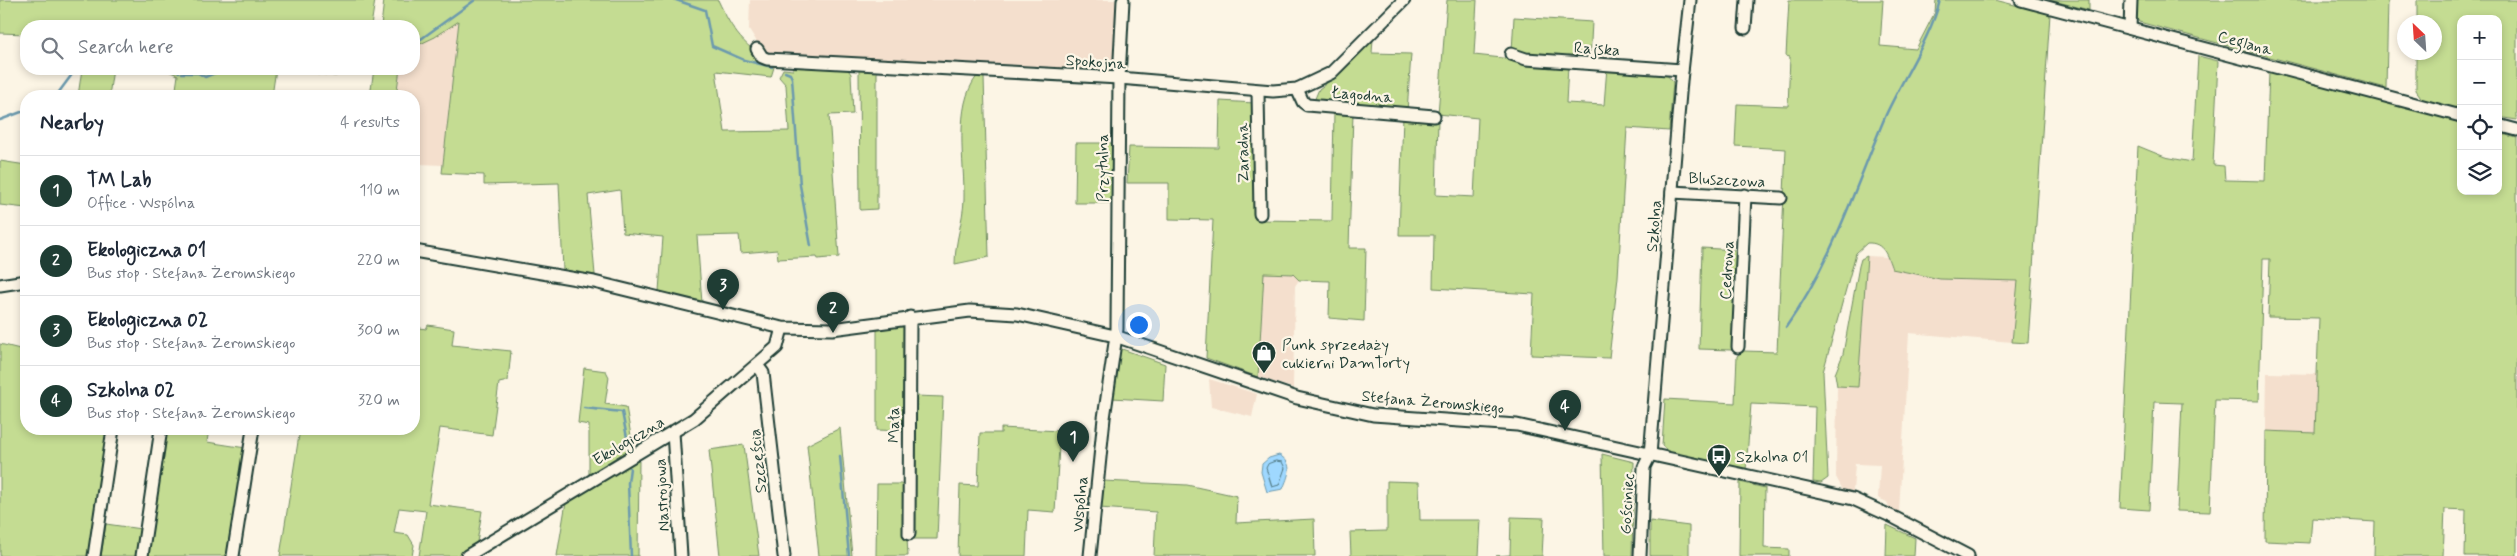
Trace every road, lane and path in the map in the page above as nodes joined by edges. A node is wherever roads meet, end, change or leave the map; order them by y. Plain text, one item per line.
1 (1123, 0) edge
2 (1404, 0) edge
3 (1690, 0) edge
4 (1747, 0) edge
5 (2021, 0) edge
6 (2131, 0) edge
7 (2034, 2) edge
8 (1745, 28) dead end
9 (2130, 28) junction
10 (757, 49) dead end
11 (1511, 54) dead end
12 (1682, 70) junction
13 (1119, 78) junction
14 (1297, 89) junction
15 (1258, 92) junction
16 (2457, 115) edge
17 (1434, 116) dead end
18 (2502, 126) edge
19 (2517, 130) edge
20 (1672, 192) junction
21 (1746, 195) junction
22 (1781, 198) dead end
23 (1260, 214) dead end
24 (420, 252) edge
25 (20, 282) edge
26 (0, 285) edge
27 (910, 317) junction
28 (782, 328) junction
29 (1115, 336) junction
30 (1738, 347) dead end
31 (757, 365) junction
32 (674, 432) junction
33 (112, 435) edge
34 (159, 435) edge
35 (252, 435) edge
36 (1650, 456) junction
37 (909, 534) dead end
38 (94, 556) edge
39 (142, 556) edge
40 (233, 556) edge
41 (467, 556) edge
42 (681, 556) edge
43 (784, 556) edge
44 (1090, 556) edge
45 (1640, 556) edge
46 (1968, 556) edge

1 - 13 street, Przytulna
2 - 14 street, Spokojna
3 - 12 street, Szkolna
4 - 8 street
5 - 7 street, Ceglana
6 - 9 street
7 - 9 street, Ceglana
9 - 16 street, Ceglana
10 - 13 street, Spokojna
11 - 12 street, Rajska
12 - 20 street, Szkolna
13 - 15 street, Spokojna
13 - 29 street, Przytulna
14 - 15 street, Spokojna
14 - 17 street, Łagodna
15 - 23 street, Zaradna
18 - 19 street
20 - 21 street, Bluszczowa
20 - 36 street, Szkolna
21 - 22 street, Bluszczowa
21 - 30 street, Cedrowa
24 - 28 street, Stefana Żeromskiego
25 - 26 street
27 - 28 street, Stefana Żeromskiego
27 - 29 street, Stefana Żeromskiego
27 - 37 street, Mała
28 - 31 street, Ekologiczna
29 - 36 street, Stefana Żeromskiego
29 - 44 street, Wspólna
31 - 32 street, Ekologiczna
31 - 43 street, Szczęścia
32 - 41 street, Ekologiczna
32 - 42 street, Nastrojowa
33 - 38 street
34 - 39 street
35 - 40 street
36 - 45 street, Gościniec
36 - 46 street, Stefana Żeromskiego

